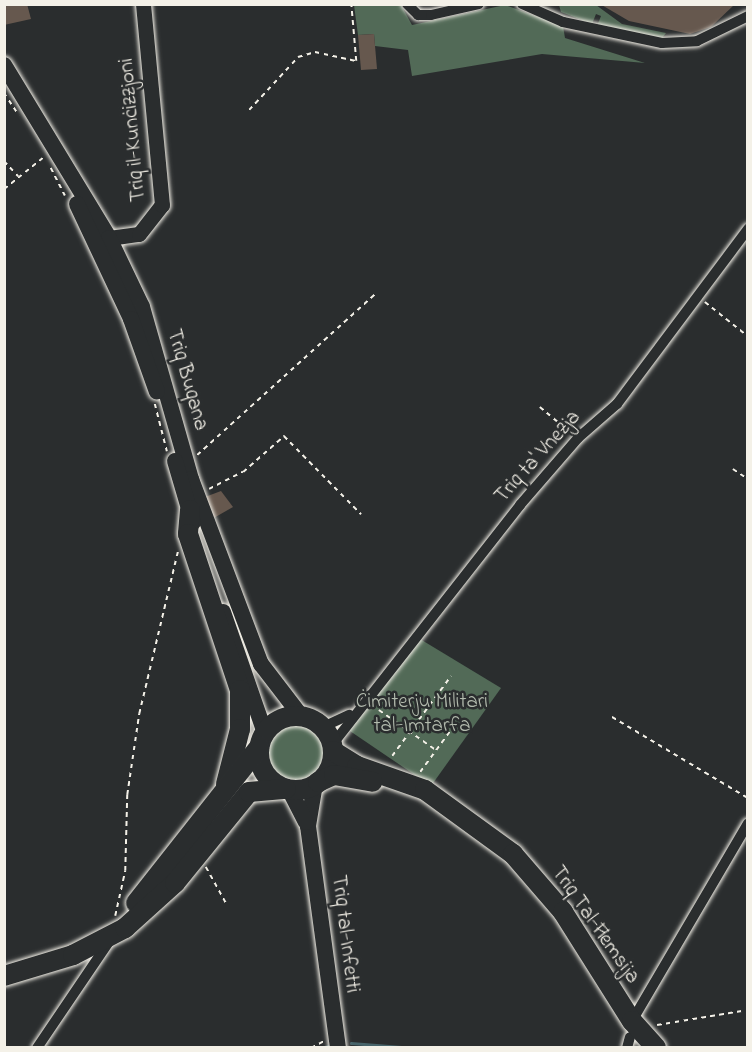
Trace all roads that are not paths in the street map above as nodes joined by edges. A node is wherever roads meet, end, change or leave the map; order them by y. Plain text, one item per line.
1 (144, 4) edge
2 (407, 4) edge
3 (479, 4) edge
4 (522, 4) edge
5 (747, 15) edge
6 (4, 65) edge
7 (4, 81) edge
8 (747, 229) edge
9 (132, 237) junction
10 (109, 238) junction
11 (120, 263) junction
12 (131, 319) junction
13 (190, 510) junction
14 (356, 710) junction
15 (301, 716) junction
16 (323, 727) junction
17 (262, 740) junction
18 (333, 748) junction
19 (317, 783) junction
20 (288, 789) junction
21 (221, 798) junction
22 (747, 823) edge
23 (308, 826) junction
24 (114, 928) junction
25 (73, 955) junction
26 (4, 965) edge
27 (4, 976) edge
28 (86, 976) junction
29 (634, 1037) edge
30 (337, 1041) edge
31 (37, 1047) edge
32 (656, 1047) edge

1 - 9 street, Triq il-Kunċizzjoni
2 - 3 street
4 - 5 street
6 - 10 main road, Triq Buqana
7 - 12 main road, Triq Buqana
8 - 14 street, Triq ta' Vnezja
9 - 10 street
9 - 11 street, Triq il-Kunċizzjoni
10 - 11 main road, Triq Buqana
10 - 12 main road
11 - 15 main road, Triq Buqana
12 - 13 main road, Triq Buqana
13 - 17 main road, Triq Buqana
13 - 21 highway
14 - 16 street, Triq ta' Vnezja
14 - 18 street, Triq ta' Vnezja
15 - 16 highway
15 - 17 highway
16 - 18 highway
17 - 20 highway
17 - 21 highway
18 - 19 highway
18 - 29 highway, Triq Tal-Ħemsija
19 - 20 highway
19 - 23 main road, Triq tal-Infetti
19 - 29 highway, Triq Tal-Ħemsija
20 - 23 main road, Triq tal-Infetti
20 - 24 highway
21 - 24 highway
22 - 29 street
23 - 30 main road, Triq tal-Infetti
24 - 25 highway
24 - 26 highway
24 - 28 street
25 - 27 highway
25 - 28 street
28 - 31 street
29 - 32 highway, Triq Tal-Ħemsija

